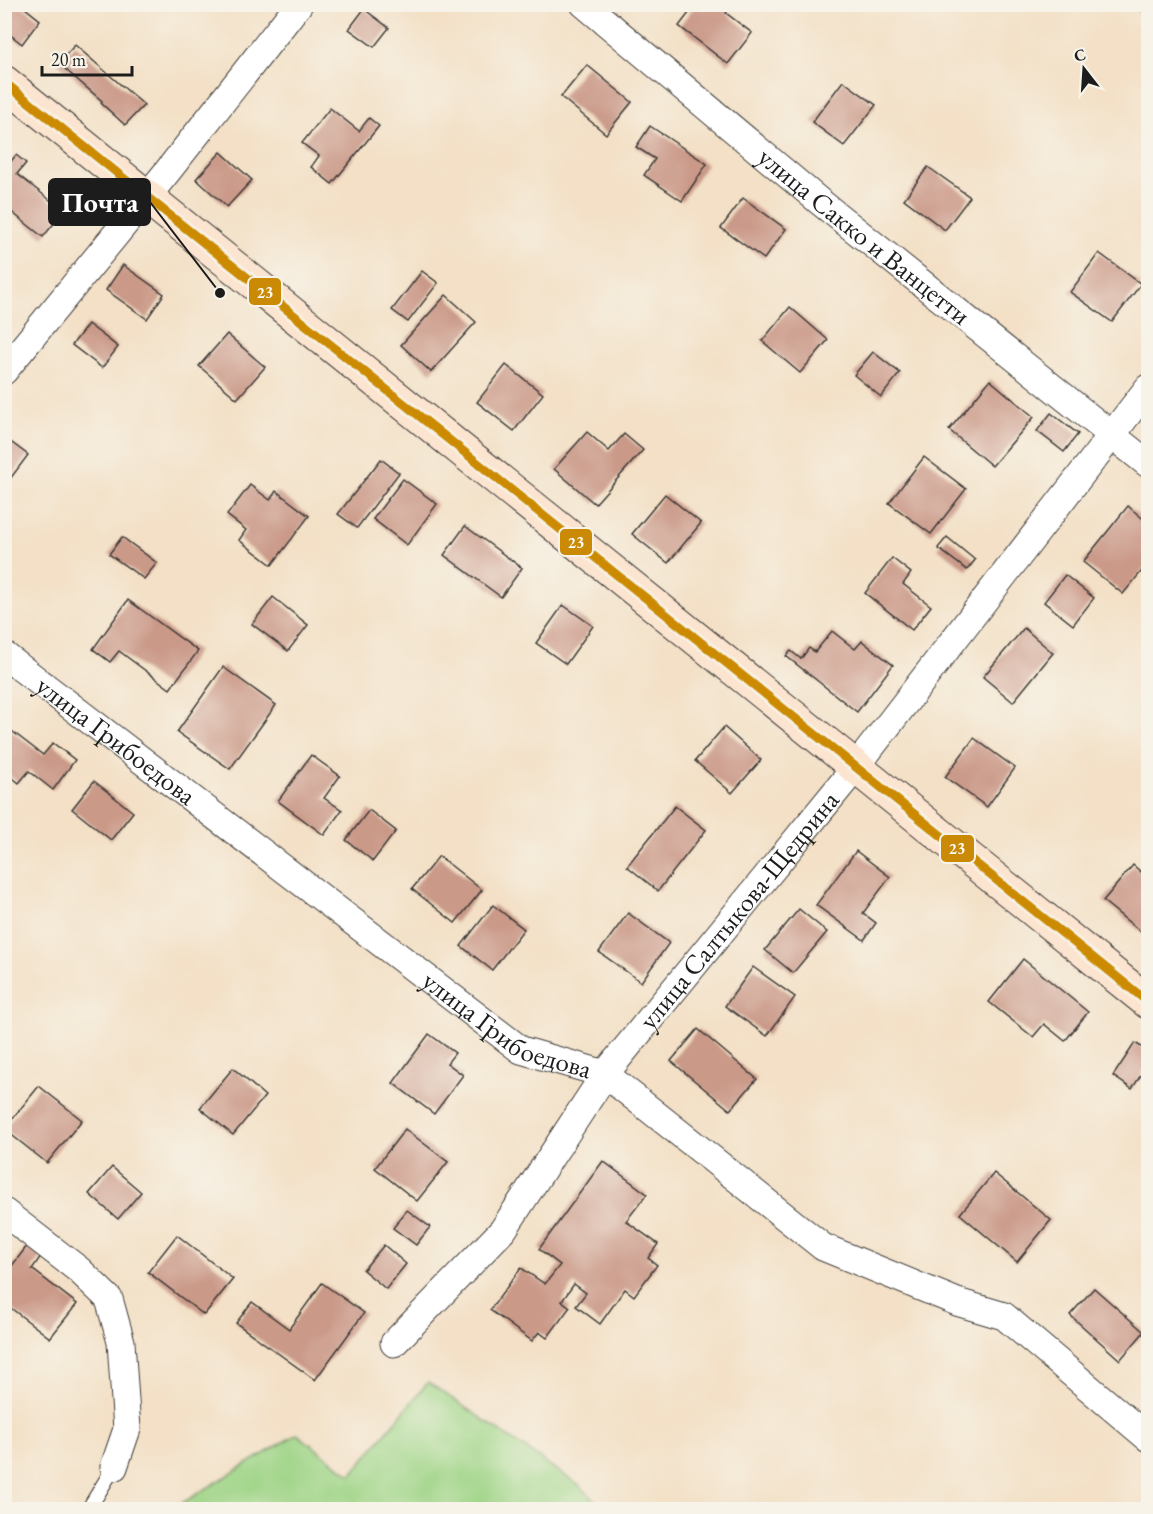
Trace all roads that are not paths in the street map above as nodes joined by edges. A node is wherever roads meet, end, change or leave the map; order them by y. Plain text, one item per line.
1 (299, 4) edge
2 (584, 4) edge
3 (4, 82) edge
4 (147, 197) junction
5 (4, 371) edge
6 (1149, 388) edge
7 (1110, 436) junction
8 (1149, 464) edge
9 (4, 655) edge
10 (855, 768) junction
11 (1149, 1002) edge
12 (605, 1074) junction
13 (4, 1212) edge
14 (393, 1343) dead end
15 (1149, 1438) edge
16 (114, 1467) joint
17 (88, 1509) edge

1 - 4 street
2 - 7 street, улица Сакко и Ванцетти
3 - 4 street
4 - 5 street
4 - 10 street
6 - 7 street, улица Салтыкова-Щедрина
7 - 8 street, улица Сакко и Ванцетти
7 - 10 street, улица Салтыкова-Щедрина
9 - 12 street, улица Грибоедова
10 - 11 street
10 - 12 street, улица Салтыкова-Щедрина
12 - 14 street, улица Салтыкова-Щедрина
12 - 15 street, улица Грибоедова
13 - 16 street
16 - 17 lane

